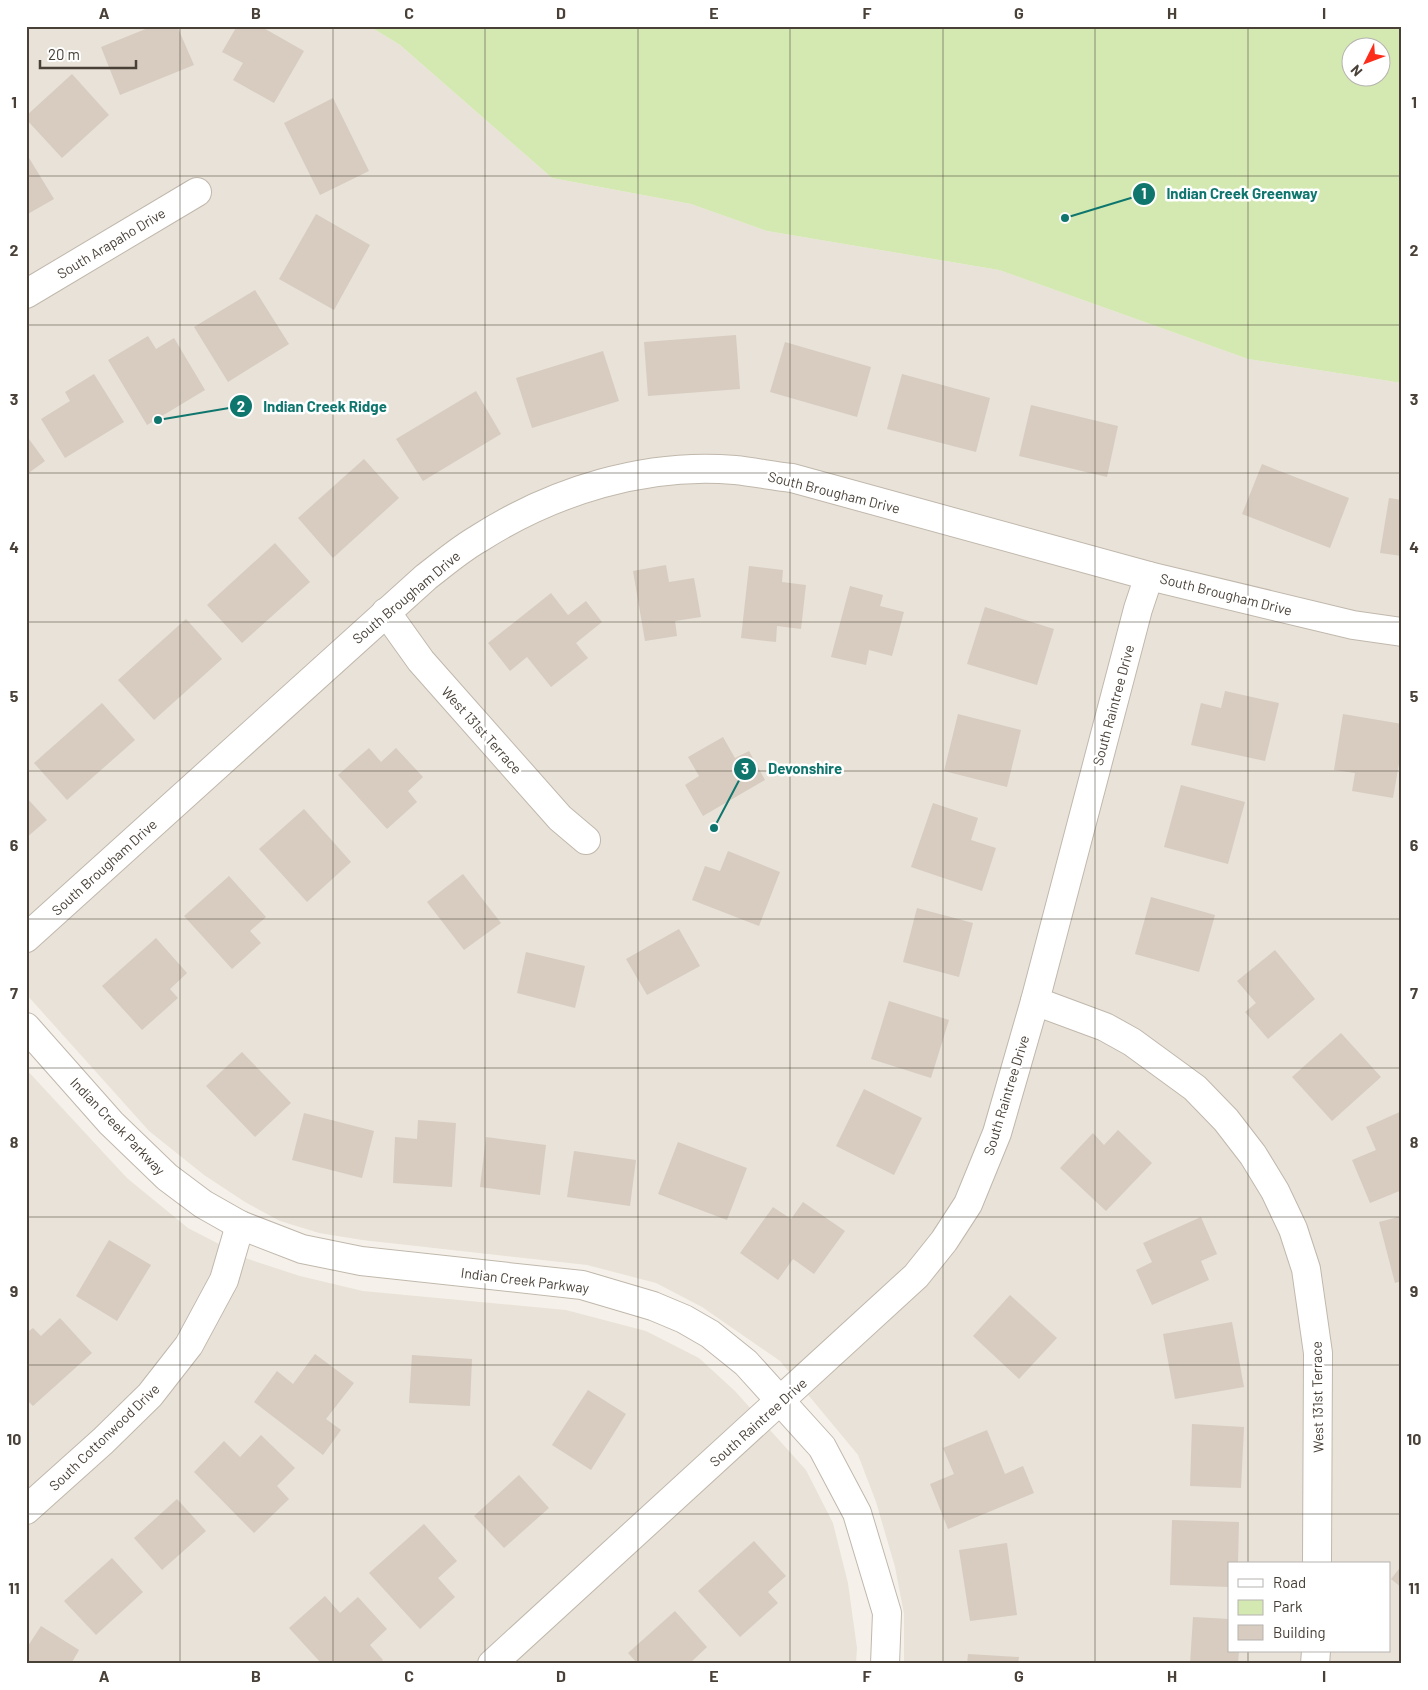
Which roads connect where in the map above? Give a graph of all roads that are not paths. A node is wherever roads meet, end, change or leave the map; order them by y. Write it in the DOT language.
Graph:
graph roads {
  1 [pos="197,192"];
  2 [pos="26,294"];
  3 [pos="1149,576"];
  4 [pos="386,612"];
  5 [pos="1402,632"];
  6 [pos="586,840"];
  7 [pos="26,938"];
  8 [pos="1035,1001"];
  9 [pos="26,1027"];
  10 [pos="240,1225"];
  11 [pos="782,1401"];
  12 [pos="26,1510"];
  13 [pos="1317,1562"];
  14 [pos="492,1664"];
  15 [pos="885,1664"];
  1 -- 2 [label="street, South Arapaho Drive"];
  3 -- 4 [label="street, South Brougham Drive"];
  3 -- 5 [label="street, South Brougham Drive"];
  3 -- 8 [label="street, South Raintree Drive"];
  4 -- 6 [label="street, West 131st Terrace"];
  4 -- 7 [label="street, South Brougham Drive"];
  8 -- 11 [label="street, South Raintree Drive"];
  8 -- 13 [label="street, West 131st Terrace"];
  9 -- 10 [label="street, Indian Creek Parkway"];
  10 -- 11 [label="street, Indian Creek Parkway"];
  10 -- 12 [label="street, South Cottonwood Drive"];
  11 -- 14 [label="street, South Raintree Drive"];
  11 -- 15 [label="street, Indian Creek Parkway"];
}
